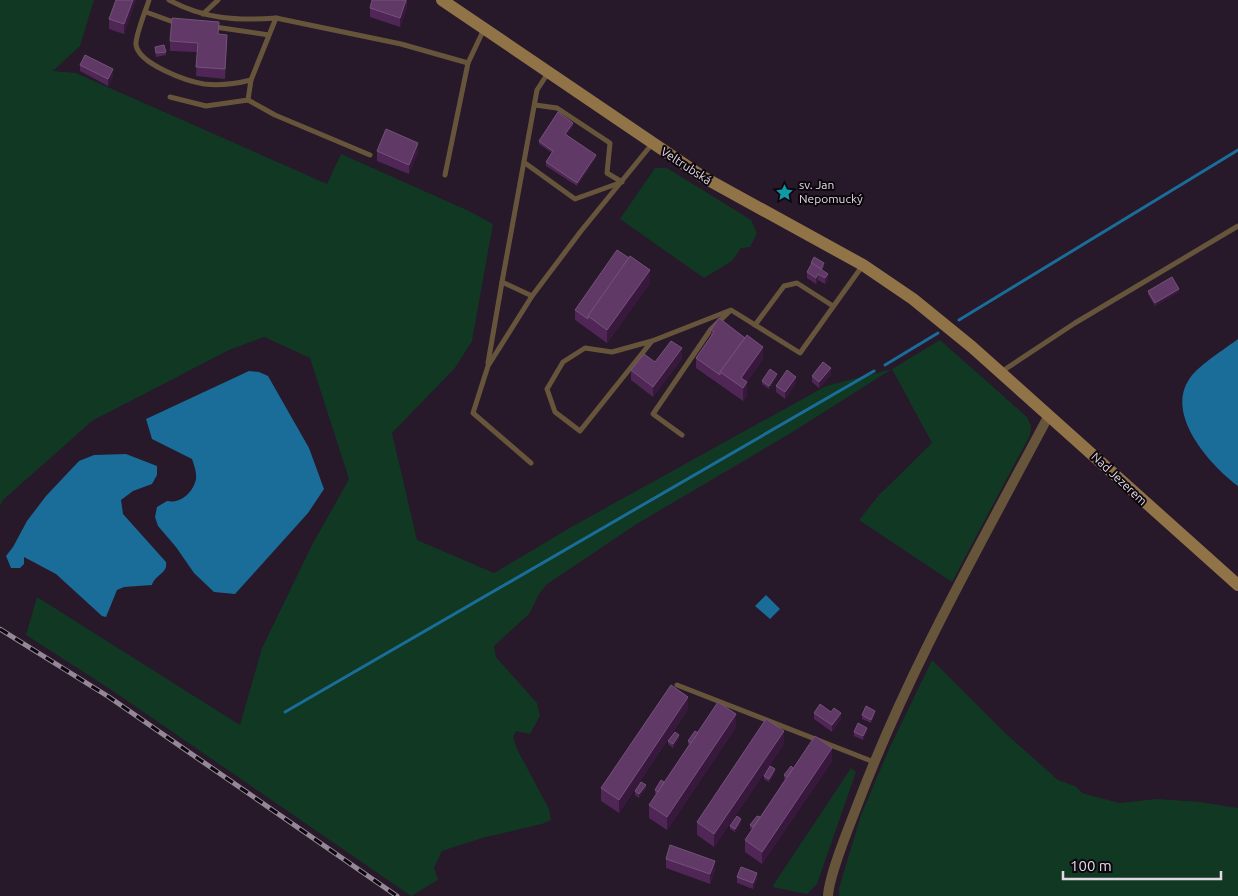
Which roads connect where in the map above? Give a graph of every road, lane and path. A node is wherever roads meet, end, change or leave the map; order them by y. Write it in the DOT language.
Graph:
graph roads {
  1 [pos="150,0"];
  2 [pos="169,0"];
  3 [pos="218,0"];
  4 [pos="447,2"];
  5 [pos="146,12"];
  6 [pos="203,14"];
  7 [pos="276,18"];
  8 [pos="180,24"];
  9 [pos="207,26"];
  10 [pos="484,29"];
  11 [pos="269,35"];
  12 [pos="468,63"];
  13 [pos="548,73"];
  14 [pos="250,80"];
  15 [pos="170,97"];
  16 [pos="248,100"];
  17 [pos="534,106"];
  18 [pos="652,144"];
  19 [pos="370,155"];
  20 [pos="525,163"];
  21 [pos="445,175"];
  22 [pos="622,182"];
  23 [pos="1238,226"];
  24 [pos="863,265"];
  25 [pos="502,282"];
  26 [pos="532,296"];
  27 [pos="833,306"];
  28 [pos="731,310"];
  29 [pos="755,325"];
  30 [pos="652,341"];
  31 [pos="488,366"];
  32 [pos="1001,373"];
  33 [pos="1049,415"];
  34 [pos="682,435"];
  35 [pos="531,463"];
  36 [pos="1238,585"];
  37 [pos="677,685"];
  38 [pos="874,762"];
  39 [pos="828,896"];
  1 -- 5 [label="lane"];
  2 -- 6 [label="lane"];
  3 -- 6 [label="lane"];
  4 -- 10 [label="street, Veltrubská"];
  5 -- 8 [label="lane"];
  5 -- 14 [label="lane"];
  6 -- 7 [label="lane"];
  7 -- 11 [label="lane"];
  7 -- 12 [label="lane"];
  9 -- 11 [label="lane"];
  10 -- 12 [label="lane"];
  10 -- 13 [label="street, Veltrubská"];
  11 -- 14 [label="lane"];
  12 -- 21 [label="lane"];
  13 -- 17 [label="lane"];
  13 -- 18 [label="street, Veltrubská"];
  14 -- 16 [label="lane"];
  15 -- 16 [label="lane"];
  16 -- 19 [label="lane"];
  17 -- 20 [label="lane"];
  17 -- 22 [label="lane"];
  18 -- 22 [label="lane"];
  18 -- 24 [label="street, Veltrubská"];
  20 -- 22 [label="lane"];
  20 -- 25 [label="lane"];
  22 -- 26 [label="lane"];
  23 -- 32 [label="lane"];
  24 -- 27 [label="lane"];
  24 -- 32 [label="street, Veltrubská"];
  25 -- 26 [label="lane"];
  25 -- 31 [label="lane"];
  26 -- 31 [label="lane"];
  27 -- 29 [label="lane"];
  27 -- 29 [label="lane"];
  28 -- 29 [label="lane"];
  28 -- 30 [label="lane"];
  28 -- 34 [label="lane"];
  30 -- 30 [label="lane"];
  31 -- 35 [label="lane"];
  32 -- 33 [label="street, Nad Jezerem"];
  33 -- 36 [label="street, Nad Jezerem"];
  33 -- 38 [label="street"];
  37 -- 38 [label="lane"];
  38 -- 39 [label="street"];
}
